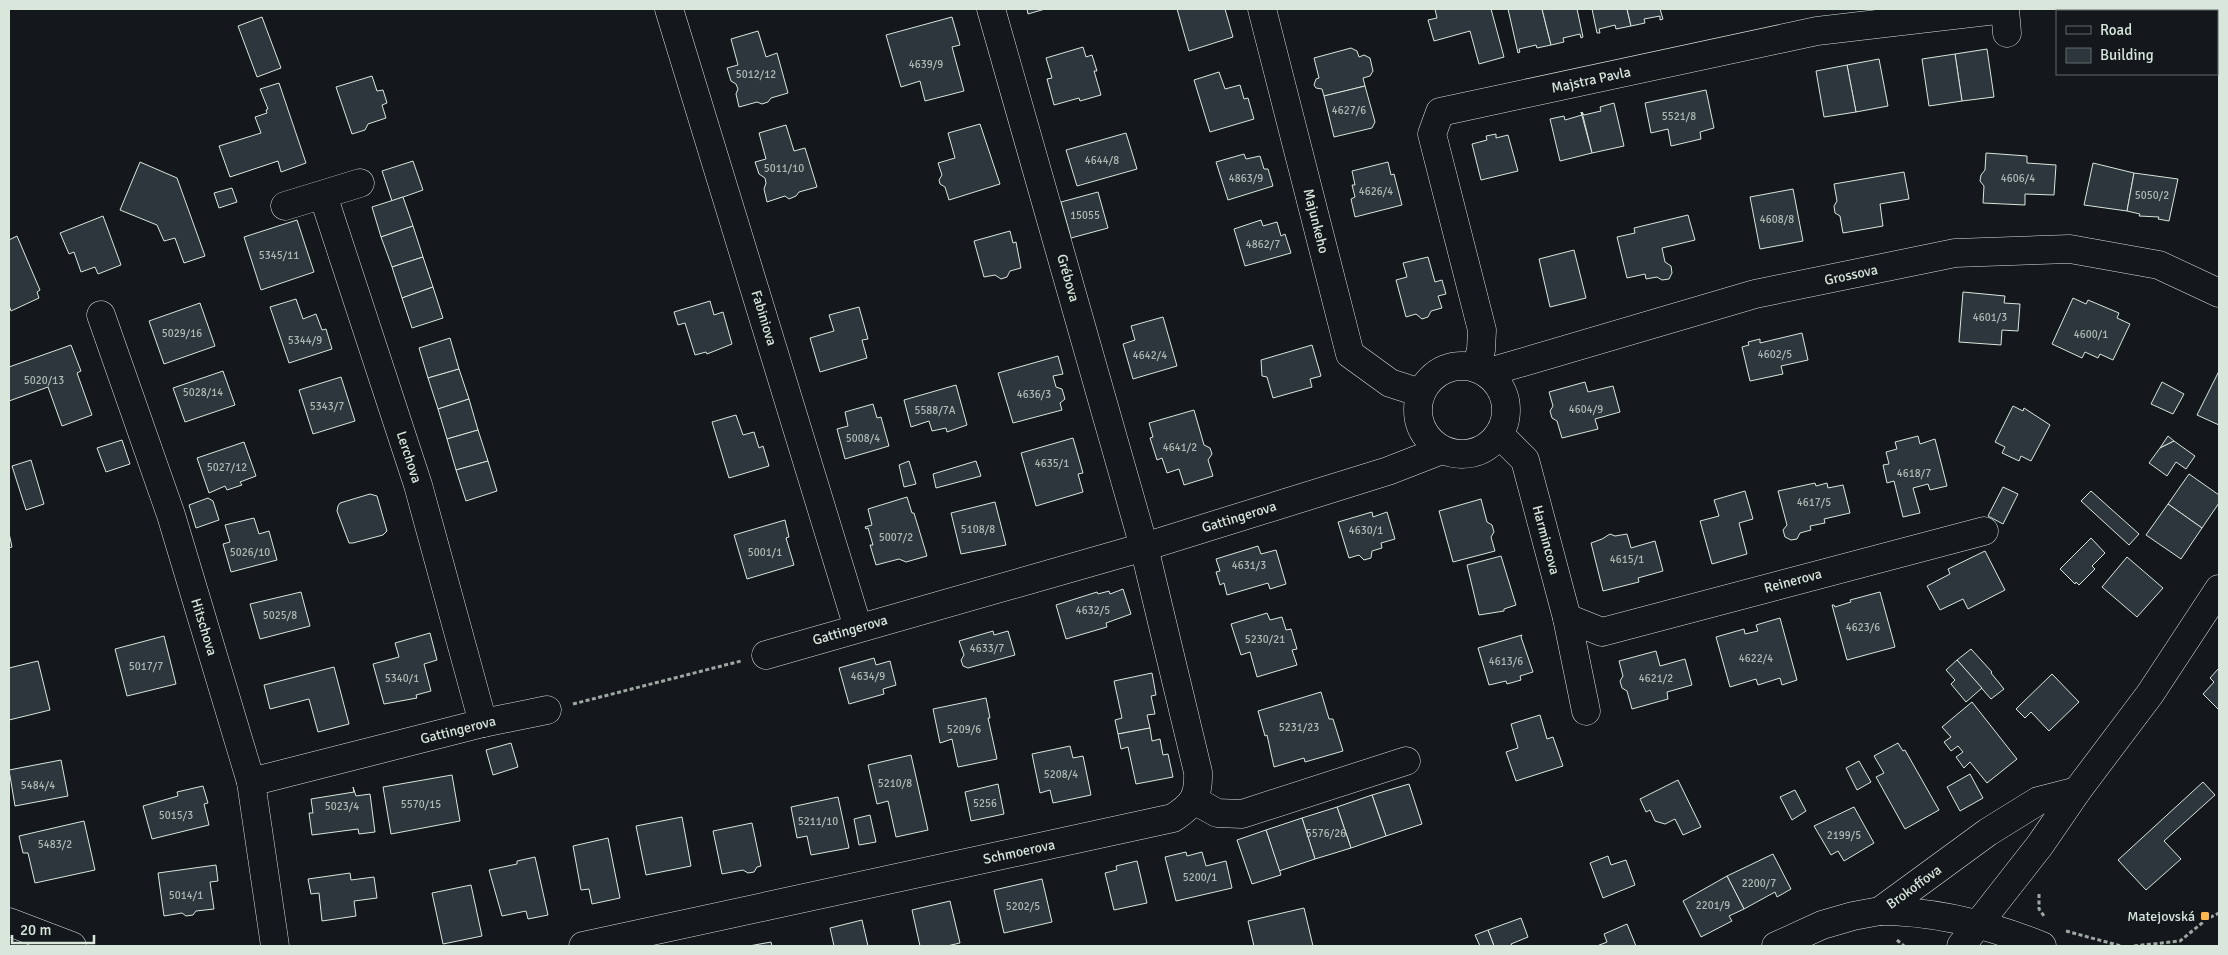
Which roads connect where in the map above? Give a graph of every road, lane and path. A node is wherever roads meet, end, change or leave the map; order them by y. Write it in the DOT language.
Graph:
graph roads {
  1 [pos="670,9"];
  2 [pos="991,9"];
  3 [pos="1262,9"];
  4 [pos="2006,21"];
  5 [pos="360,183"];
  6 [pos="323,194"];
  7 [pos="285,206"];
  8 [pos="2219,293"];
  9 [pos="100,315"];
  10 [pos="1481,371"];
  11 [pos="1421,393"];
  12 [pos="1499,434"];
  13 [pos="1442,450"];
  14 [pos="1984,531"];
  15 [pos="1144,547"];
  16 [pos="2219,589"];
  17 [pos="1567,618"];
  18 [pos="858,628"];
  19 [pos="766,655"];
  20 [pos="547,710"];
  21 [pos="1586,711"];
  22 [pos="483,723"];
  23 [pos="1406,761"];
  24 [pos="251,782"];
  25 [pos="2077,792"];
  26 [pos="1194,800"];
  27 [pos="2039,892"];
  28 [pos="1880,911"];
  29 [pos="2219,913"];
  30 [pos="9,922"];
  31 [pos="1980,924"];
  32 [pos="2051,933"];
  33 [pos="72,946"];
  34 [pos="275,946"];
  35 [pos="583,946"];
  36 [pos="1776,946"];
  37 [pos="1961,946"];
  38 [pos="2121,946"];
  39 [pos="2134,946"];
  1 -- 18 [label="street, Fabiniova"];
  2 -- 15 [label="street, Grébova"];
  3 -- 11 [label="street, Majunkeho"];
  4 -- 10 [label="street, Majstra Pavla"];
  5 -- 6 [label="street"];
  6 -- 7 [label="street"];
  6 -- 22 [label="street, Lerchova"];
  8 -- 10 [label="street, Grossova"];
  9 -- 24 [label="street, Hitschova"];
  10 -- 11 [label="street"];
  10 -- 12 [label="street"];
  11 -- 13 [label="street"];
  12 -- 13 [label="street"];
  12 -- 17 [label="street, Harmincova"];
  13 -- 15 [label="street, Gattingerova"];
  14 -- 17 [label="street, Reinerova"];
  15 -- 18 [label="street, Gattingerova"];
  15 -- 26 [label="street"];
  16 -- 25 [label="street"];
  17 -- 21 [label="street, Harmincova"];
  18 -- 19 [label="street, Gattingerova"];
  19 -- 20 [label="path"];
  20 -- 22 [label="street, Gattingerova"];
  22 -- 24 [label="street, Gattingerova"];
  23 -- 26 [label="street"];
  24 -- 34 [label="street, Hitschova"];
  25 -- 28 [label="street, Brokoffova"];
  25 -- 31 [label="street"];
  26 -- 35 [label="street, Schmoerova"];
  27 -- 32 [label="path"];
  28 -- 31 [label="street"];
  28 -- 36 [label="street, Brokoffova"];
  29 -- 39 [label="path"];
  30 -- 33 [label="street"];
  31 -- 32 [label="street"];
  31 -- 37 [label="street"];
  32 -- 38 [label="path"];
}
